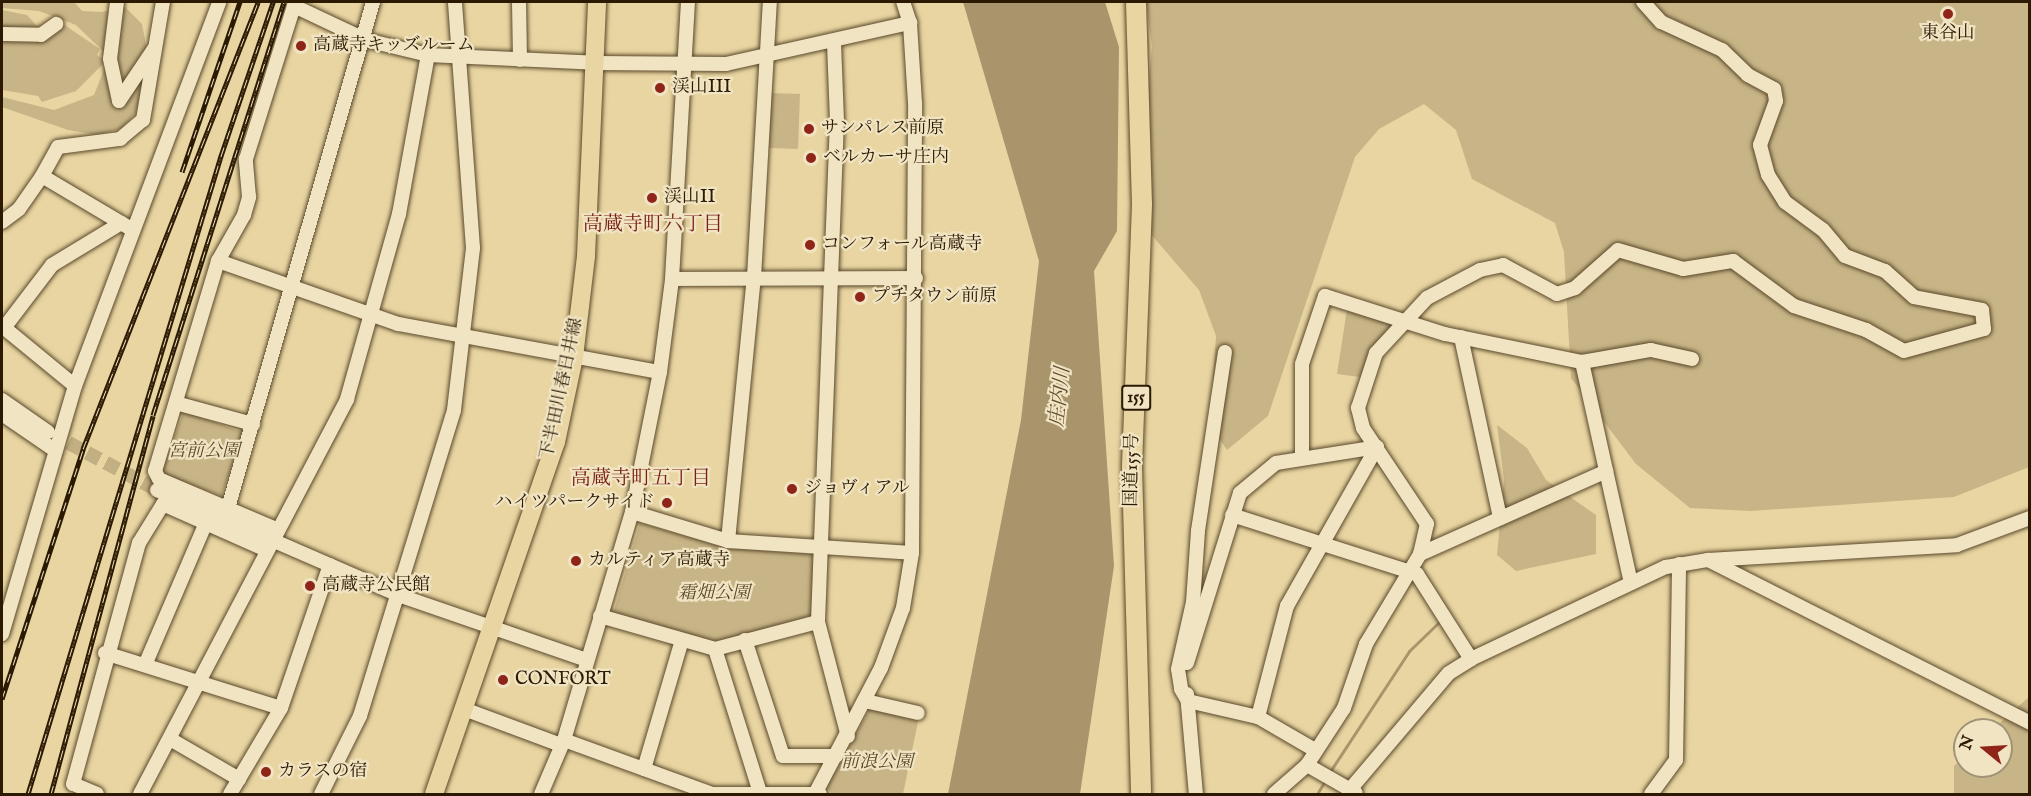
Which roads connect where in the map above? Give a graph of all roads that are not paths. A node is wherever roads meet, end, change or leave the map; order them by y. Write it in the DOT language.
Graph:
graph roads {
  1 [pos="117,2"];
  2 [pos="163,2"];
  3 [pos="219,2"];
  4 [pos="373,2"];
  5 [pos="454,2"];
  6 [pos="519,2"];
  7 [pos="597,2"];
  8 [pos="688,2"];
  9 [pos="770,2"];
  10 [pos="903,2"];
  11 [pos="1136,2"];
  12 [pos="1643,2"];
  13 [pos="302,5"];
  14 [pos="910,23"];
  15 [pos="56,24"];
  16 [pos="2,34"];
  17 [pos="366,40"];
  18 [pos="834,43"];
  19 [pos="159,47"];
  20 [pos="428,55"];
  21 [pos="460,58"];
  22 [pos="767,58"];
  23 [pos="520,60"];
  24 [pos="595,63"];
  25 [pos="684,66"];
  26 [pos="42,176"];
  27 [pos="2,222"];
  28 [pos="127,227"];
  29 [pos="218,261"];
  30 [pos="754,278"];
  31 [pos="916,278"];
  32 [pos="672,279"];
  33 [pos="831,279"];
  34 [pos="293,287"];
  35 [pos="370,316"];
  36 [pos="1404,322"];
  37 [pos="2,327"];
  38 [pos="1461,337"];
  39 [pos="465,338"];
  40 [pos="1225,352"];
  41 [pos="574,357"];
  42 [pos="1692,359"];
  43 [pos="1582,362"];
  44 [pos="660,372"];
  45 [pos="75,386"];
  46 [pos="2,400"];
  47 [pos="176,403"];
  48 [pos="2,414"];
  49 [pos="252,424"];
  50 [pos="48,432"];
  51 [pos="1377,447"];
  52 [pos="56,451"];
  53 [pos="1302,456"];
  54 [pos="1605,471"];
  55 [pos="157,490"];
  56 [pos="228,508"];
  57 [pos="632,512"];
  58 [pos="1232,515"];
  59 [pos="1500,518"];
  60 [pos="2030,518"];
  61 [pos="206,523"];
  62 [pos="270,540"];
  63 [pos="728,541"];
  64 [pos="1321,545"];
  65 [pos="821,548"];
  66 [pos="912,553"];
  67 [pos="1419,554"];
  68 [pos="1708,560"];
  69 [pos="1679,564"];
  70 [pos="330,565"];
  71 [pos="1412,571"];
  72 [pos="1631,583"];
  73 [pos="398,595"];
  74 [pos="600,616"];
  75 [pos="818,622"];
  76 [pos="493,626"];
  77 [pos="2,633"];
  78 [pos="682,640"];
  79 [pos="745,640"];
  80 [pos="715,649"];
  81 [pos="105,653"];
  82 [pos="1471,659"];
  83 [pos="587,660"];
  84 [pos="145,665"];
  85 [pos="199,683"];
  86 [pos="865,701"];
  87 [pos="1188,701"];
  88 [pos="281,708"];
  89 [pos="464,709"];
  90 [pos="918,713"];
  91 [pos="1258,717"];
  92 [pos="2030,723"];
  93 [pos="848,736"];
  94 [pos="170,739"];
  95 [pos="563,743"];
  96 [pos="1315,750"];
  97 [pos="836,756"];
  98 [pos="1312,767"];
  99 [pos="644,769"];
  100 [pos="239,779"];
  101 [pos="676,788"];
  102 [pos="1355,790"];
  103 [pos="760,793"];
  104 [pos="817,794"];
  105 [pos="97,795"];
  106 [pos="140,795"];
  107 [pos="230,795"];
  108 [pos="321,795"];
  109 [pos="434,795"];
  110 [pos="541,795"];
  111 [pos="1141,795"];
  112 [pos="1196,795"];
  113 [pos="1274,795"];
  114 [pos="1651,795"];
  1 -- 19 [label="street"];
  2 -- 19 [label="street"];
  3 -- 28 [label="street"];
  4 -- 17 [label="street"];
  5 -- 21 [label="street"];
  6 -- 23 [label="street"];
  7 -- 24 [label="main road, 下半田川春日井線"];
  8 -- 25 [label="street"];
  9 -- 22 [label="street"];
  10 -- 14 [label="street"];
  11 -- 111 [label="highway, 国道155号 / 155"];
  12 -- 36 [label="street"];
  13 -- 17 [label="street"];
  13 -- 29 [label="street"];
  14 -- 18 [label="street"];
  14 -- 31 [label="street"];
  15 -- 16 [label="street"];
  17 -- 20 [label="street"];
  17 -- 34 [label="street"];
  18 -- 22 [label="street"];
  18 -- 33 [label="street"];
  19 -- 26 [label="street"];
  20 -- 21 [label="street"];
  20 -- 35 [label="street"];
  21 -- 23 [label="street"];
  21 -- 39 [label="street"];
  22 -- 25 [label="street"];
  22 -- 30 [label="street"];
  23 -- 24 [label="street"];
  24 -- 25 [label="street"];
  24 -- 41 [label="main road, 下半田川春日井線"];
  25 -- 32 [label="street"];
  26 -- 27 [label="street"];
  26 -- 28 [label="street"];
  28 -- 37 [label="street"];
  28 -- 45 [label="street"];
  29 -- 34 [label="street"];
  29 -- 47 [label="street"];
  30 -- 32 [label="street"];
  30 -- 33 [label="street"];
  30 -- 63 [label="street"];
  31 -- 33 [label="street"];
  31 -- 66 [label="street"];
  32 -- 44 [label="street"];
  33 -- 65 [label="street"];
  34 -- 35 [label="street"];
  34 -- 49 [label="street"];
  35 -- 39 [label="street"];
  35 -- 62 [label="street"];
  36 -- 38 [label="street"];
  36 -- 51 [label="street"];
  36 -- 53 [label="street"];
  37 -- 45 [label="street"];
  38 -- 43 [label="street"];
  38 -- 59 [label="street"];
  39 -- 41 [label="street"];
  39 -- 73 [label="street"];
  40 -- 87 [label="street"];
  41 -- 44 [label="street"];
  41 -- 76 [label="main road, 下半田川春日井線"];
  42 -- 43 [label="street"];
  43 -- 54 [label="street"];
  44 -- 57 [label="street"];
  45 -- 52 [label="street"];
  46 -- 50 [label="street"];
  47 -- 49 [label="street"];
  47 -- 56 [label="street"];
  48 -- 52 [label="street"];
  49 -- 56 [label="street"];
  51 -- 53 [label="street"];
  51 -- 64 [label="street"];
  51 -- 67 [label="street"];
  52 -- 77 [label="street"];
  53 -- 58 [label="street"];
  54 -- 59 [label="street"];
  54 -- 72 [label="street"];
  55 -- 62 [label="street"];
  56 -- 62 [label="street"];
  57 -- 63 [label="street"];
  57 -- 74 [label="street"];
  58 -- 64 [label="street"];
  58 -- 87 [label="street"];
  59 -- 67 [label="street"];
  60 -- 68 [label="street"];
  61 -- 62 [label="street"];
  61 -- 81 [label="street"];
  61 -- 84 [label="street"];
  62 -- 70 [label="street"];
  62 -- 85 [label="street"];
  63 -- 65 [label="street"];
  64 -- 71 [label="street"];
  64 -- 91 [label="street"];
  65 -- 66 [label="street"];
  65 -- 75 [label="street"];
  66 -- 86 [label="street"];
  67 -- 71 [label="street"];
  68 -- 69 [label="street"];
  68 -- 92 [label="street"];
  69 -- 72 [label="street"];
  69 -- 114 [label="street"];
  70 -- 73 [label="street"];
  70 -- 88 [label="street"];
  71 -- 82 [label="street"];
  71 -- 96 [label="street"];
  72 -- 82 [label="street"];
  73 -- 76 [label="street"];
  73 -- 108 [label="street"];
  74 -- 78 [label="street"];
  74 -- 83 [label="street"];
  75 -- 79 [label="street"];
  75 -- 93 [label="street"];
  76 -- 83 [label="street"];
  76 -- 89 [label="main road, 下半田川春日井線"];
  78 -- 80 [label="street"];
  78 -- 99 [label="street"];
  79 -- 80 [label="street"];
  79 -- 97 [label="street"];
  80 -- 103 [label="street"];
  81 -- 84 [label="street"];
  81 -- 105 [label="street"];
  82 -- 102 [label="street"];
  83 -- 95 [label="street"];
  84 -- 85 [label="street"];
  85 -- 88 [label="street"];
  85 -- 94 [label="street"];
  86 -- 90 [label="street"];
  86 -- 93 [label="street"];
  87 -- 91 [label="street"];
  87 -- 112 [label="street"];
  88 -- 100 [label="street"];
  89 -- 95 [label="street"];
  89 -- 109 [label="main road, 下半田川春日井線"];
  91 -- 96 [label="street"];
  93 -- 97 [label="street"];
  94 -- 100 [label="street"];
  94 -- 106 [label="street"];
  95 -- 99 [label="street"];
  95 -- 110 [label="street"];
  96 -- 98 [label="street"];
  97 -- 104 [label="street"];
  98 -- 102 [label="street"];
  98 -- 113 [label="street"];
  99 -- 101 [label="street"];
  100 -- 107 [label="street"];
  101 -- 103 [label="street"];
  103 -- 104 [label="street"];
}
